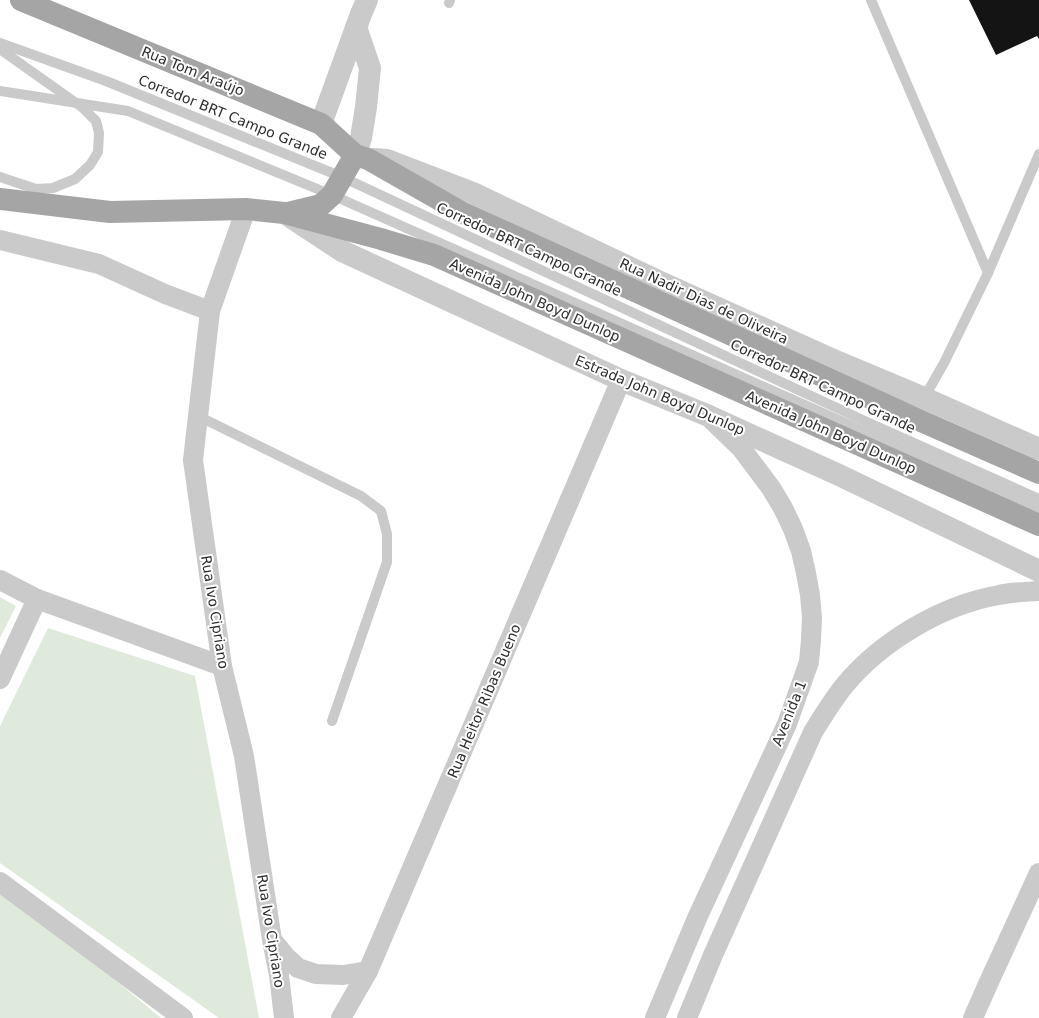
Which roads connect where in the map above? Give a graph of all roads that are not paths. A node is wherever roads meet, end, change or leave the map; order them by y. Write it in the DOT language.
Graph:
graph roads {
  1 [pos="21,0"];
  2 [pos="367,0"];
  3 [pos="871,0"];
  4 [pos="48,5"];
  5 [pos="356,27"];
  6 [pos="0,43"];
  7 [pos="0,49"];
  8 [pos="0,91"];
  9 [pos="75,102"];
  10 [pos="321,124"];
  11 [pos="1039,154"];
  12 [pos="361,157"];
  13 [pos="0,177"];
  14 [pos="342,177"];
  15 [pos="332,195"];
  16 [pos="0,199"];
  17 [pos="246,209"];
  18 [pos="284,213"];
  19 [pos="0,240"];
  20 [pos="988,273"];
  21 [pos="210,311"];
  22 [pos="622,380"];
  23 [pos="924,398"];
  24 [pos="198,416"];
  25 [pos="708,416"];
  26 [pos="1039,449"];
  27 [pos="1039,473"];
  28 [pos="1039,499"];
  29 [pos="1039,509"];
  30 [pos="1039,525"];
  31 [pos="1039,571"];
  32 [pos="0,580"];
  33 [pos="1039,591"];
  34 [pos="38,599"];
  35 [pos="222,666"];
  36 [pos="0,679"];
  37 [pos="332,721"];
  38 [pos="1039,873"];
  39 [pos="0,882"];
  40 [pos="272,940"];
  41 [pos="368,971"];
  42 [pos="183,1018"];
  43 [pos="284,1018"];
  44 [pos="341,1018"];
  45 [pos="655,1018"];
  46 [pos="687,1018"];
  47 [pos="973,1018"];
  1 -- 4 [label="main road, Rua Tom Araújo"];
  2 -- 5 [label="street"];
  3 -- 20 [label="lane"];
  4 -- 10 [label="main road, Rua Tom Araújo"];
  5 -- 10 [label="street"];
  5 -- 12 [label="street"];
  6 -- 14 [label="lane, Corredor BRT Campo Grande"];
  7 -- 9 [label="lane, Corredor BRT Campo Grande"];
  8 -- 9 [label="lane, Corredor BRT Campo Grande"];
  9 -- 13 [label="lane, Corredor BRT Campo Grande"];
  9 -- 15 [label="lane, Corredor BRT Campo Grande"];
  10 -- 12 [label="main road, Rua Tom Araújo"];
  11 -- 20 [label="lane"];
  12 -- 14 [label="main road"];
  12 -- 23 [label="street, Rua Nadir Dias de Oliveira"];
  12 -- 27 [label="main road"];
  14 -- 15 [label="main road"];
  14 -- 28 [label="lane, Corredor BRT Campo Grande"];
  15 -- 18 [label="main road"];
  15 -- 29 [label="lane, Corredor BRT Campo Grande"];
  16 -- 17 [label="main road, Avenida John Boyd Dunlop"];
  17 -- 18 [label="main road, Avenida John Boyd Dunlop"];
  17 -- 21 [label="street, Rua Ivo Cipriano"];
  18 -- 22 [label="street, Estrada John Boyd Dunlop"];
  18 -- 30 [label="main road, Avenida John Boyd Dunlop"];
  19 -- 21 [label="street"];
  20 -- 23 [label="lane"];
  21 -- 24 [label="street, Rua Ivo Cipriano"];
  22 -- 25 [label="street, Estrada John Boyd Dunlop"];
  22 -- 41 [label="street, Rua Heitor Ribas Bueno"];
  23 -- 26 [label="street, Rua Nadir Dias de Oliveira"];
  24 -- 35 [label="street, Rua Ivo Cipriano"];
  24 -- 37 [label="lane"];
  25 -- 31 [label="street, Estrada John Boyd Dunlop"];
  25 -- 45 [label="street, Avenida 1"];
  32 -- 34 [label="street"];
  33 -- 46 [label="street, Avenida 1"];
  34 -- 35 [label="street"];
  34 -- 36 [label="street"];
  35 -- 40 [label="street, Rua Ivo Cipriano"];
  38 -- 47 [label="street"];
  39 -- 42 [label="street"];
  40 -- 41 [label="street"];
  40 -- 43 [label="street, Rua Ivo Cipriano"];
  41 -- 44 [label="street, Rua Heitor Ribas Bueno"];
}
